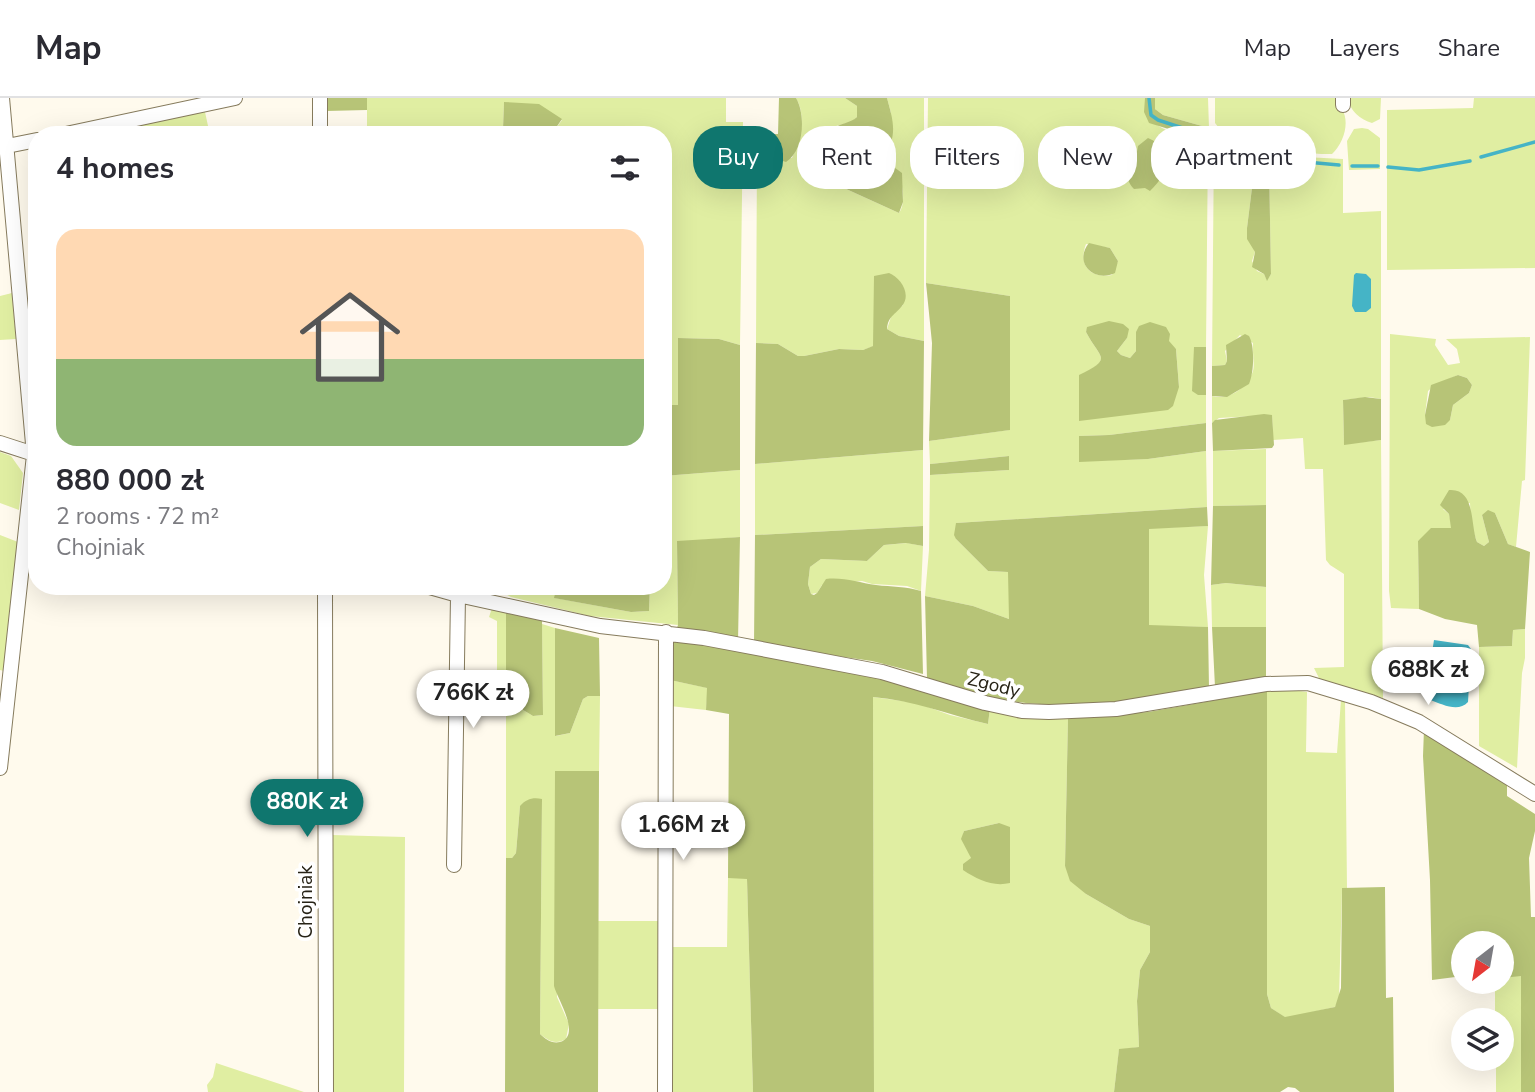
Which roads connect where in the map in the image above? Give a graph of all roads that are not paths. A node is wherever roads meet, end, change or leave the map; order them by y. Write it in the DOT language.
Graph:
graph roads {
  1 [pos="2,98"];
  2 [pos="236,98"];
  3 [pos="320,98"];
  4 [pos="104,126"];
  5 [pos="320,126"];
  6 [pos="28,142"];
  7 [pos="7,146"];
  8 [pos="28,378"];
  9 [pos="0,443"];
  10 [pos="28,453"];
  11 [pos="28,518"];
  12 [pos="325,595"];
  13 [pos="458,595"];
  14 [pos="666,632"];
  15 [pos="0,768"];
  16 [pos="1535,794"];
  17 [pos="454,864"];
  18 [pos="326,1092"];
  19 [pos="665,1092"];
  1 -- 7 [label="street"];
  2 -- 4 [label="street"];
  3 -- 5 [label="street"];
  6 -- 7 [label="street"];
  7 -- 8 [label="street"];
  9 -- 10 [label="street"];
  11 -- 15 [label="street"];
  12 -- 18 [label="street, Chojniak"];
  13 -- 14 [label="street, Zgody"];
  13 -- 17 [label="street"];
  14 -- 16 [label="street, Zgody"];
  14 -- 19 [label="street"];
}
